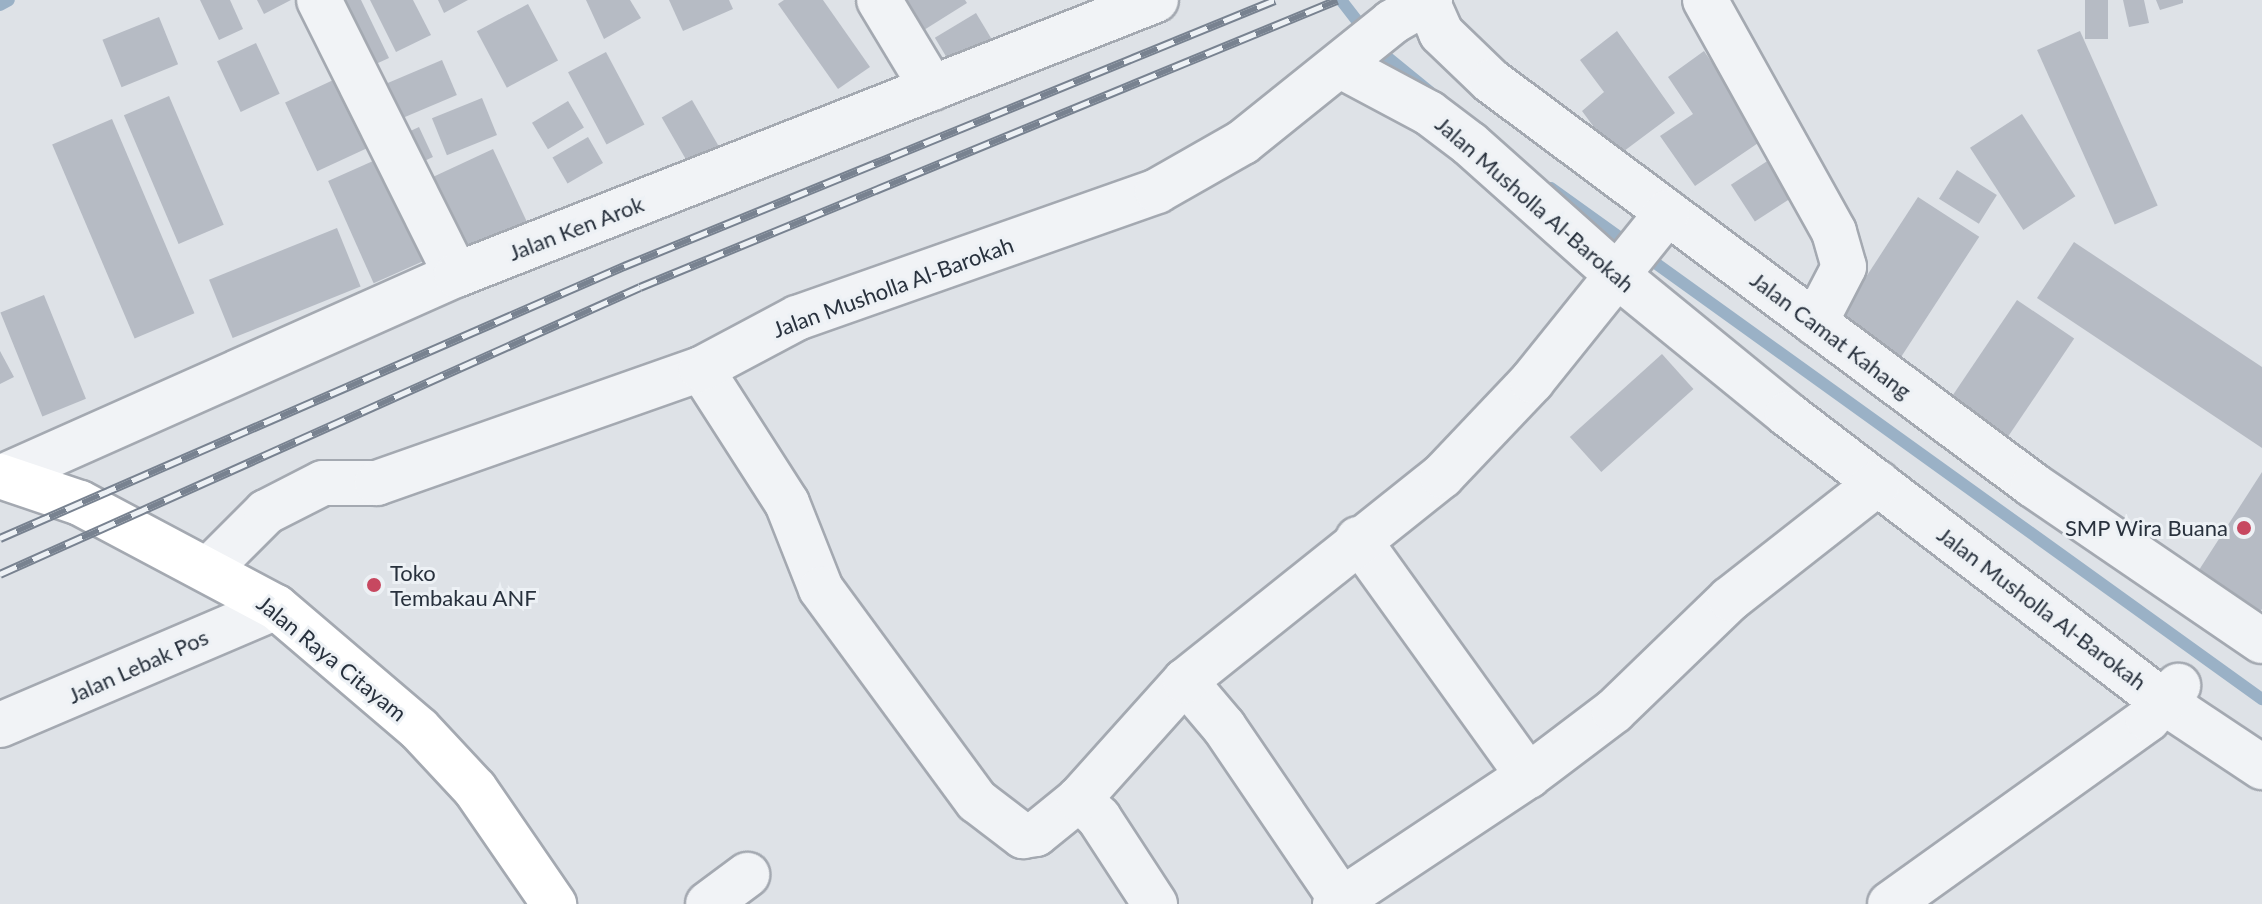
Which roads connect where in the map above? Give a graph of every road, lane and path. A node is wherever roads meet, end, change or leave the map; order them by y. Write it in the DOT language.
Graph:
graph roads {
  1 [pos="319,0"];
  2 [pos="879,0"];
  3 [pos="1156,0"];
  4 [pos="1705,0"];
  5 [pos="1429,1"];
  6 [pos="1357,52"];
  7 [pos="932,88"];
  8 [pos="1666,216"];
  9 [pos="1623,268"];
  10 [pos="456,275"];
  11 [pos="1815,323"];
  12 [pos="701,369"];
  13 [pos="2,476"];
  14 [pos="1878,483"];
  15 [pos="1358,539"];
  16 [pos="209,569"];
  17 [pos="276,607"];
  18 [pos="2262,641"];
  19 [pos="1185,681"];
  20 [pos="2171,694"];
  21 [pos="0,725"];
  22 [pos="2262,767"];
  23 [pos="1528,776"];
  24 [pos="1079,799"];
  25 [pos="747,875"];
  26 [pos="1338,901"];
  27 [pos="554,904"];
  28 [pos="708,904"];
  29 [pos="1155,904"];
  30 [pos="1890,904"];
  1 -- 10 [label="street"];
  2 -- 7 [label="street"];
  3 -- 7 [label="street, Jalan Ken Arok"];
  4 -- 11 [label="street"];
  5 -- 6 [label="street"];
  5 -- 8 [label="street, Jalan Camat Kahang"];
  6 -- 9 [label="street, Jalan Musholla Al-Barokah"];
  6 -- 12 [label="street, Jalan Musholla Al-Barokah"];
  7 -- 10 [label="street, Jalan Ken Arok"];
  8 -- 9 [label="street"];
  8 -- 11 [label="street, Jalan Camat Kahang"];
  9 -- 14 [label="street, Jalan Musholla Al-Barokah"];
  9 -- 15 [label="street"];
  10 -- 13 [label="street, Jalan Ken Arok"];
  11 -- 18 [label="street, Jalan Camat Kahang"];
  12 -- 16 [label="street, Jalan Musholla Al-Barokah"];
  12 -- 24 [label="street"];
  13 -- 16 [label="main road, Jalan Raya Citayam"];
  14 -- 20 [label="street, Jalan Musholla Al-Barokah"];
  14 -- 23 [label="street"];
  15 -- 19 [label="street"];
  15 -- 23 [label="street"];
  16 -- 17 [label="main road, Jalan Raya Citayam"];
  17 -- 21 [label="street, Jalan Lebak Pos"];
  17 -- 27 [label="main road, Jalan Raya Citayam"];
  19 -- 24 [label="street"];
  19 -- 26 [label="street"];
  20 -- 22 [label="street, Jalan Musholla Al-Barokah"];
  20 -- 30 [label="street"];
  23 -- 26 [label="street"];
  24 -- 29 [label="street"];
  25 -- 28 [label="street"];
}
